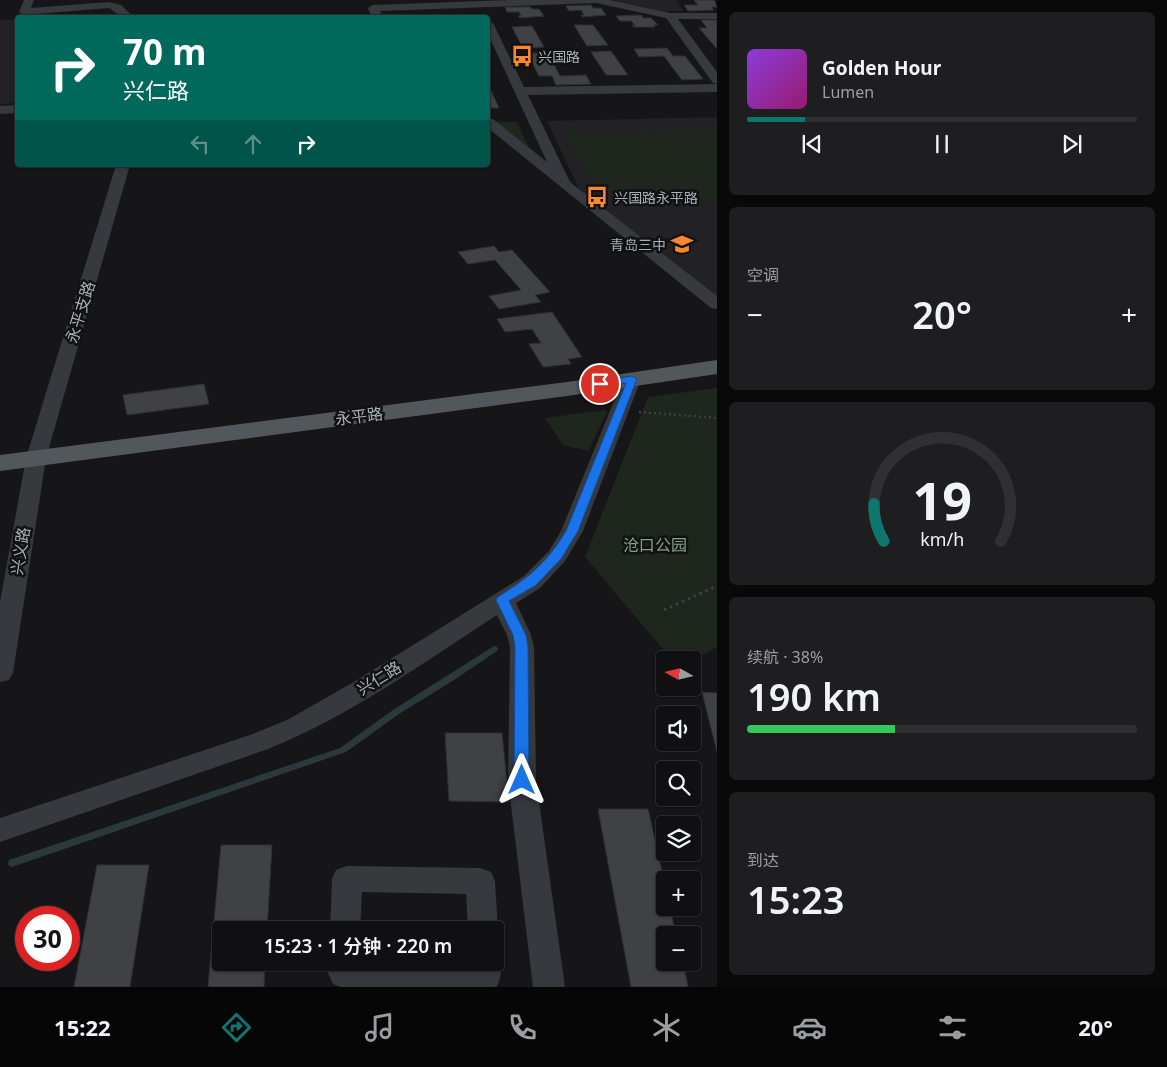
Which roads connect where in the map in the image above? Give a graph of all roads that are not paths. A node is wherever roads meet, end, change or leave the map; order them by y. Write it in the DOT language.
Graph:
graph roads {
  1 [pos="30,0"];
  2 [pos="596,0"];
  3 [pos="477,2"];
  4 [pos="24,12"];
  5 [pos="126,15"];
  6 [pos="376,15"];
  7 [pos="484,15"];
  8 [pos="670,16"];
  9 [pos="717,16"];
  10 [pos="492,42"];
  11 [pos="717,80"];
  12 [pos="717,88"];
  13 [pos="521,91"];
  14 [pos="15,109"];
  15 [pos="0,110"];
  16 [pos="490,124"];
  17 [pos="122,167"];
  18 [pos="564,184"];
  19 [pos="717,304"];
  20 [pos="717,367"];
  21 [pos="632,379"];
  22 [pos="36,458"];
  23 [pos="0,463"];
  24 [pos="502,600"];
  25 [pos="0,672"];
  26 [pos="0,830"];
  27 [pos="345,921"];
  28 [pos="482,921"];
  29 [pos="344,971"];
  30 [pos="486,971"];
  31 [pos="414,981"];
  32 [pos="549,987"];
  1 -- 4 [label="street"];
  2 -- 3 [label="street"];
  2 -- 8 [label="street"];
  3 -- 6 [label="street"];
  3 -- 7 [label="street"];
  4 -- 5 [label="street"];
  8 -- 9 [label="street"];
  8 -- 11 [label="street"];
  10 -- 13 [label="street"];
  12 -- 13 [label="street"];
  13 -- 18 [label="street"];
  14 -- 15 [label="street"];
  16 -- 18 [label="street"];
  17 -- 22 [label="street, 永平支路"];
  18 -- 19 [label="street"];
  20 -- 21 [label="main road, 永平路"];
  21 -- 22 [label="main road, 永平路"];
  21 -- 24 [label="street, 兴仁路"];
  22 -- 23 [label="main road, 永平路"];
  22 -- 25 [label="street, 兴义路"];
  24 -- 26 [label="street, 兴仁路"];
  24 -- 32 [label="street"];
  27 -- 28 [label="street"];
  29 -- 31 [label="street"];
  30 -- 31 [label="street"];
}
